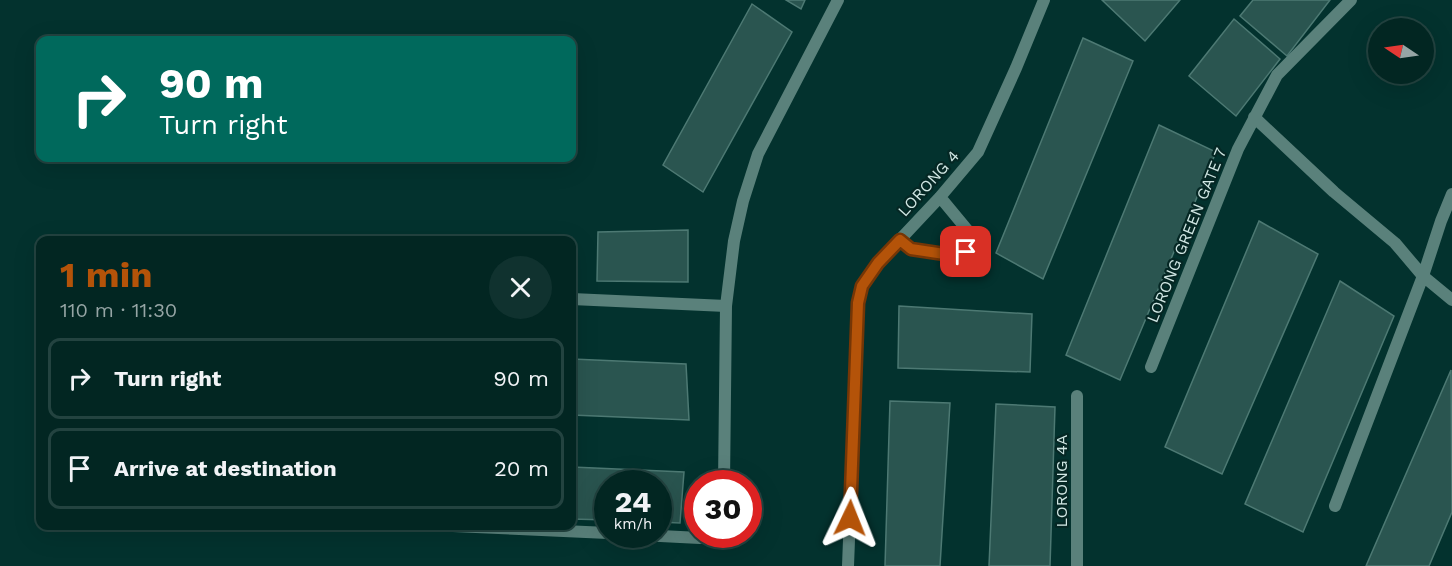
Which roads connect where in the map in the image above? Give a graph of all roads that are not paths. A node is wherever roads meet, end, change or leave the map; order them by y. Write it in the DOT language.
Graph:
graph roads {
  1 [pos="838,0"];
  2 [pos="1044,0"];
  3 [pos="1351,0"];
  4 [pos="1254,117"];
  5 [pos="1452,194"];
  6 [pos="940,197"];
  7 [pos="900,240"];
  8 [pos="1423,276"];
  9 [pos="576,299"];
  10 [pos="1452,300"];
  11 [pos="726,306"];
  12 [pos="1151,367"];
  13 [pos="1077,396"];
  14 [pos="723,470"];
  15 [pos="1335,506"];
  16 [pos="541,530"];
  17 [pos="594,532"];
  18 [pos="848,566"];
  19 [pos="1077,566"];
  1 -- 11 [label="street"];
  2 -- 6 [label="street, LORONG 4"];
  3 -- 4 [label="street, LORONG GREEN GATE 7"];
  4 -- 8 [label="street"];
  4 -- 12 [label="street, LORONG GREEN GATE 7"];
  5 -- 8 [label="street"];
  6 -- 7 [label="street, LORONG 4"];
  6 -- 7 [label="street"];
  7 -- 18 [label="street, LORONG 4"];
  8 -- 10 [label="street"];
  8 -- 15 [label="street"];
  9 -- 11 [label="street"];
  11 -- 14 [label="street"];
  13 -- 19 [label="street, LORONG 4A"];
  16 -- 17 [label="street"];
}
